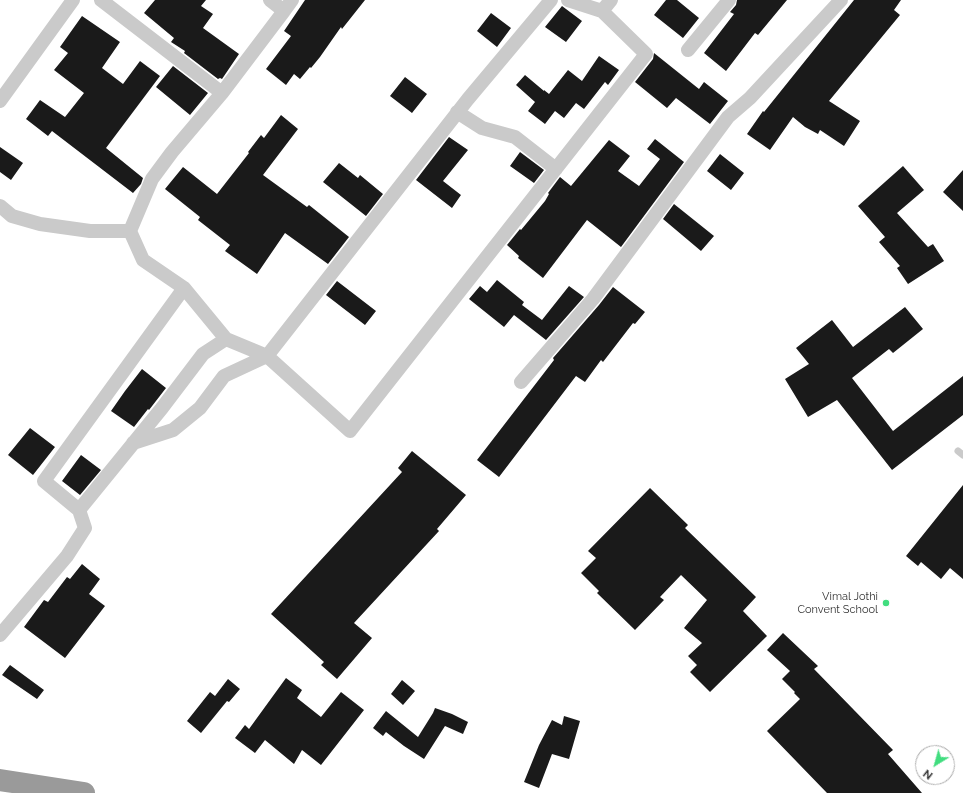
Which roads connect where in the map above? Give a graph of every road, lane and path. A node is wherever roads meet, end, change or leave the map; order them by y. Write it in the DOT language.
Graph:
graph roads {
  1 [pos="73,0"];
  2 [pos="101,0"];
  3 [pos="270,0"];
  4 [pos="292,0"];
  5 [pos="551,0"];
  6 [pos="568,0"];
  7 [pos="610,0"];
  8 [pos="729,0"];
  9 [pos="842,0"];
  10 [pos="284,11"];
  11 [pos="602,11"];
  12 [pos="688,50"];
  13 [pos="222,93"];
  14 [pos="0,100"];
  15 [pos="457,112"];
  16 [pos="556,169"];
  17 [pos="0,206"];
  18 [pos="130,230"];
  19 [pos="184,288"];
  20 [pos="226,339"];
  21 [pos="267,356"];
  22 [pos="521,382"];
  23 [pos="134,442"];
  24 [pos="79,510"];
  25 [pos="0,636"];
  26 [pos="0,780"];
  27 [pos="84,793"];
  1 -- 14 [label="street"];
  2 -- 13 [label="street"];
  3 -- 10 [label="street"];
  4 -- 10 [label="street"];
  5 -- 15 [label="street"];
  6 -- 11 [label="street"];
  7 -- 11 [label="street"];
  8 -- 12 [label="street"];
  9 -- 22 [label="street"];
  10 -- 13 [label="street"];
  11 -- 16 [label="street"];
  13 -- 18 [label="street"];
  15 -- 16 [label="street"];
  15 -- 21 [label="street"];
  16 -- 21 [label="street"];
  17 -- 18 [label="street"];
  18 -- 19 [label="street"];
  19 -- 20 [label="street"];
  19 -- 24 [label="street"];
  20 -- 21 [label="street"];
  20 -- 23 [label="street"];
  21 -- 23 [label="street"];
  23 -- 24 [label="street"];
  24 -- 25 [label="street"];
  26 -- 27 [label="highway"];
}
